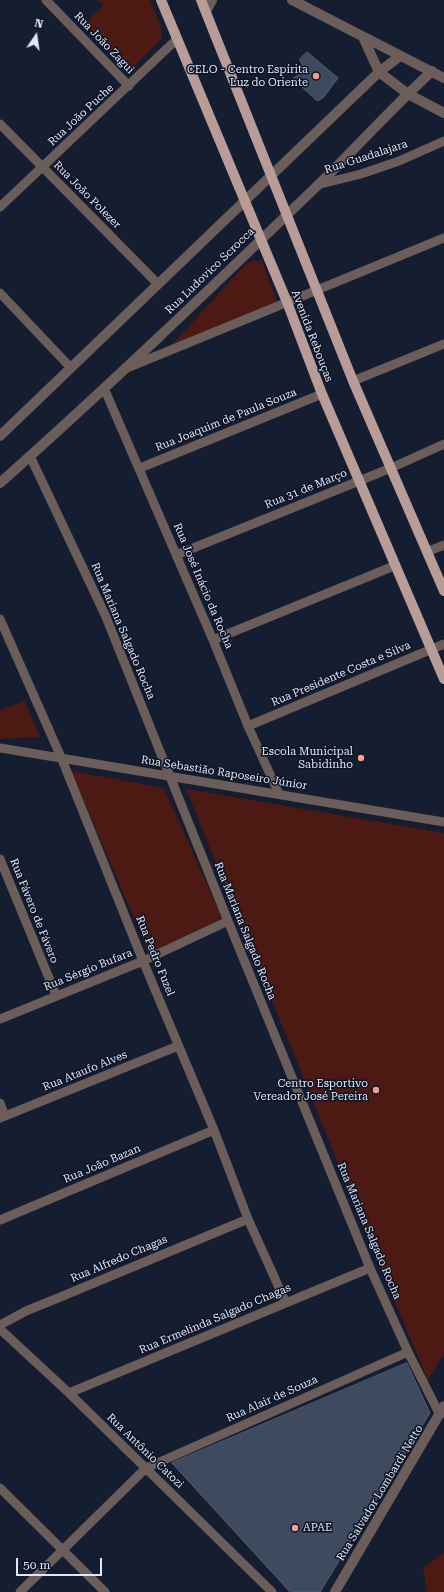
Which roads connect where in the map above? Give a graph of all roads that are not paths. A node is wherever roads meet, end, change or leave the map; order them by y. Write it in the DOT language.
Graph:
graph roads {
  1 [pos="46,0"];
  2 [pos="161,0"];
  3 [pos="201,0"];
  4 [pos="212,0"];
  5 [pos="292,0"];
  6 [pos="206,11"];
  7 [pos="363,37"];
  8 [pos="177,39"];
  9 [pos="400,56"];
  10 [pos="432,71"];
  11 [pos="379,72"];
  12 [pos="444,78"];
  13 [pos="129,86"];
  14 [pos="408,94"];
  15 [pos="444,113"];
  16 [pos="0,124"];
  17 [pos="444,141"];
  18 [pos="43,167"];
  19 [pos="271,175"];
  20 [pos="317,186"];
  21 [pos="244,200"];
  22 [pos="0,207"];
  23 [pos="287,214"];
  24 [pos="444,238"];
  25 [pos="260,240"];
  26 [pos="158,284"];
  27 [pos="317,290"];
  28 [pos="0,293"];
  29 [pos="287,302"];
  30 [pos="444,344"];
  31 [pos="71,368"];
  32 [pos="125,369"];
  33 [pos="353,381"];
  34 [pos="104,388"];
  35 [pos="322,394"];
  36 [pos="0,436"];
  37 [pos="444,444"];
  38 [pos="30,456"];
  39 [pos="140,468"];
  40 [pos="391,468"];
  41 [pos="358,481"];
  42 [pos="0,483"];
  43 [pos="444,545"];
  44 [pos="427,552"];
  45 [pos="176,555"];
  46 [pos="394,566"];
  47 [pos="444,591"];
  48 [pos="0,619"];
  49 [pos="213,640"];
  50 [pos="444,644"];
  51 [pos="431,649"];
  52 [pos="444,679"];
  53 [pos="248,726"];
  54 [pos="0,748"];
  55 [pos="61,757"];
  56 [pos="169,777"];
  57 [pos="279,794"];
  58 [pos="444,822"];
  59 [pos="0,859"];
  60 [pos="228,921"];
  61 [pos="143,961"];
  62 [pos="56,995"];
  63 [pos="0,1019"];
  64 [pos="178,1046"];
  65 [pos="0,1103"];
  66 [pos="3,1117"];
  67 [pos="214,1130"];
  68 [pos="248,1219"];
  69 [pos="0,1220"];
  70 [pos="370,1268"];
  71 [pos="286,1303"];
  72 [pos="0,1325"];
  73 [pos="0,1329"];
  74 [pos="408,1352"];
  75 [pos="69,1393"];
  76 [pos="442,1411"];
  77 [pos="146,1468"];
  78 [pos="0,1488"];
  79 [pos="62,1550"];
  80 [pos="20,1592"];
  81 [pos="105,1592"];
  82 [pos="272,1592"];
  83 [pos="335,1592"];
  1 -- 13 [label="street, Rua João Zagui"];
  2 -- 8 [label="main road, Avenida Rebouças"];
  3 -- 6 [label="main road, Avenida Rebouças"];
  4 -- 6 [label="street"];
  5 -- 7 [label="street"];
  6 -- 19 [label="main road, Avenida Rebouças"];
  7 -- 9 [label="street"];
  7 -- 11 [label="street"];
  8 -- 13 [label="street, Rua João Puche"];
  8 -- 21 [label="main road, Avenida Rebouças"];
  9 -- 10 [label="street"];
  9 -- 11 [label="street"];
  10 -- 12 [label="street"];
  10 -- 14 [label="street, Rua Ludovico Scrocca"];
  11 -- 14 [label="street"];
  11 -- 19 [label="street"];
  13 -- 18 [label="street, Rua João Puche"];
  14 -- 15 [label="street"];
  14 -- 20 [label="street, Rua Ludovico Scrocca"];
  16 -- 18 [label="street, Rua João Polezer"];
  17 -- 20 [label="street, Rua Guadalajara"];
  18 -- 22 [label="street, Rua João Puche"];
  18 -- 26 [label="street, Rua João Polezer"];
  19 -- 21 [label="street"];
  19 -- 23 [label="main road, Avenida Rebouças"];
  20 -- 23 [label="street, Rua Ludovico Scrocca"];
  21 -- 25 [label="main road, Avenida Rebouças"];
  21 -- 26 [label="street"];
  23 -- 25 [label="street, Rua Ludovico Scrocca"];
  23 -- 27 [label="main road, Avenida Rebouças"];
  24 -- 27 [label="street"];
  25 -- 29 [label="main road, Avenida Rebouças"];
  25 -- 32 [label="street, Rua Ludovico Scrocca"];
  26 -- 31 [label="street"];
  27 -- 29 [label="street"];
  27 -- 33 [label="main road, Avenida Rebouças"];
  28 -- 31 [label="street"];
  29 -- 32 [label="street"];
  29 -- 35 [label="main road, Avenida Rebouças"];
  30 -- 33 [label="street"];
  31 -- 36 [label="street"];
  32 -- 34 [label="street, Rua Ludovico Scrocca"];
  33 -- 40 [label="main road, Avenida Rebouças"];
  34 -- 38 [label="street, Rua Ludovico Scrocca"];
  34 -- 39 [label="street, Rua José Inácio da Rocha"];
  35 -- 39 [label="street, Rua Joaquim de Paula Souza"];
  35 -- 41 [label="main road, Avenida Rebouças"];
  37 -- 40 [label="street, Rua 31 de Março"];
  38 -- 42 [label="street, Rua Ludovico Scrocca"];
  38 -- 56 [label="street, Rua Mariana Salgado Rocha"];
  39 -- 45 [label="street, Rua José Inácio da Rocha"];
  40 -- 41 [label="street, Rua 31 de Março"];
  40 -- 44 [label="main road, Avenida Rebouças"];
  41 -- 45 [label="street, Rua 31 de Março"];
  41 -- 46 [label="main road, Avenida Rebouças"];
  43 -- 44 [label="street"];
  44 -- 47 [label="main road, Avenida Rebouças"];
  45 -- 49 [label="street, Rua José Inácio da Rocha"];
  46 -- 49 [label="street"];
  46 -- 51 [label="main road, Avenida Rebouças"];
  48 -- 55 [label="street, Rua Pedro Fuzel"];
  49 -- 53 [label="street, Rua José Inácio da Rocha"];
  50 -- 51 [label="street, Rua Presidente Costa e Silva"];
  51 -- 52 [label="main road, Avenida Rebouças"];
  51 -- 53 [label="street, Rua Presidente Costa e Silva"];
  53 -- 57 [label="street, Rua José Inácio da Rocha"];
  54 -- 55 [label="street, Rua Sebastião Raposeiro Júnior"];
  55 -- 56 [label="street, Rua Sebastião Raposeiro Júnior"];
  55 -- 61 [label="street, Rua Pedro Fuzel"];
  56 -- 57 [label="street, Rua Sebastião Raposeiro Júnior"];
  56 -- 60 [label="street, Rua Mariana Salgado Rocha"];
  57 -- 58 [label="street, Rua Sebastião Raposeiro Júnior"];
  59 -- 62 [label="street, Rua Fávero de Fávero"];
  60 -- 61 [label="street, Rua Sérgio Bufara"];
  60 -- 70 [label="street, Rua Mariana Salgado Rocha"];
  61 -- 62 [label="street, Rua Sérgio Bufara"];
  61 -- 64 [label="street, Rua Pedro Fuzel"];
  62 -- 63 [label="street, Rua Sérgio Bufara"];
  64 -- 66 [label="street, Rua Ataufo Alves"];
  64 -- 67 [label="street, Rua Pedro Fuzel"];
  65 -- 66 [label="street"];
  67 -- 68 [label="street, Rua Pedro Fuzel"];
  67 -- 69 [label="street, Rua João Bazan"];
  68 -- 71 [label="street, Rua Pedro Fuzel"];
  68 -- 72 [label="street, Rua Alfredo Chagas"];
  70 -- 71 [label="street, Rua Ermelinda Salgado Chagas"];
  70 -- 74 [label="street, Rua Mariana Salgado Rocha"];
  71 -- 75 [label="street, Rua Ermelinda Salgado Chagas"];
  73 -- 75 [label="street, Rua Antônio Catozi"];
  74 -- 76 [label="street, Rua Mariana Salgado Rocha"];
  74 -- 77 [label="street, Rua Alair de Souza"];
  75 -- 77 [label="street, Rua Antônio Catozi"];
  76 -- 83 [label="street, Rua Salvador Lombardi Netto"];
  77 -- 79 [label="street"];
  77 -- 82 [label="street, Rua Antônio Catozi"];
  78 -- 79 [label="street"];
  79 -- 80 [label="street"];
  79 -- 81 [label="street"];
}
